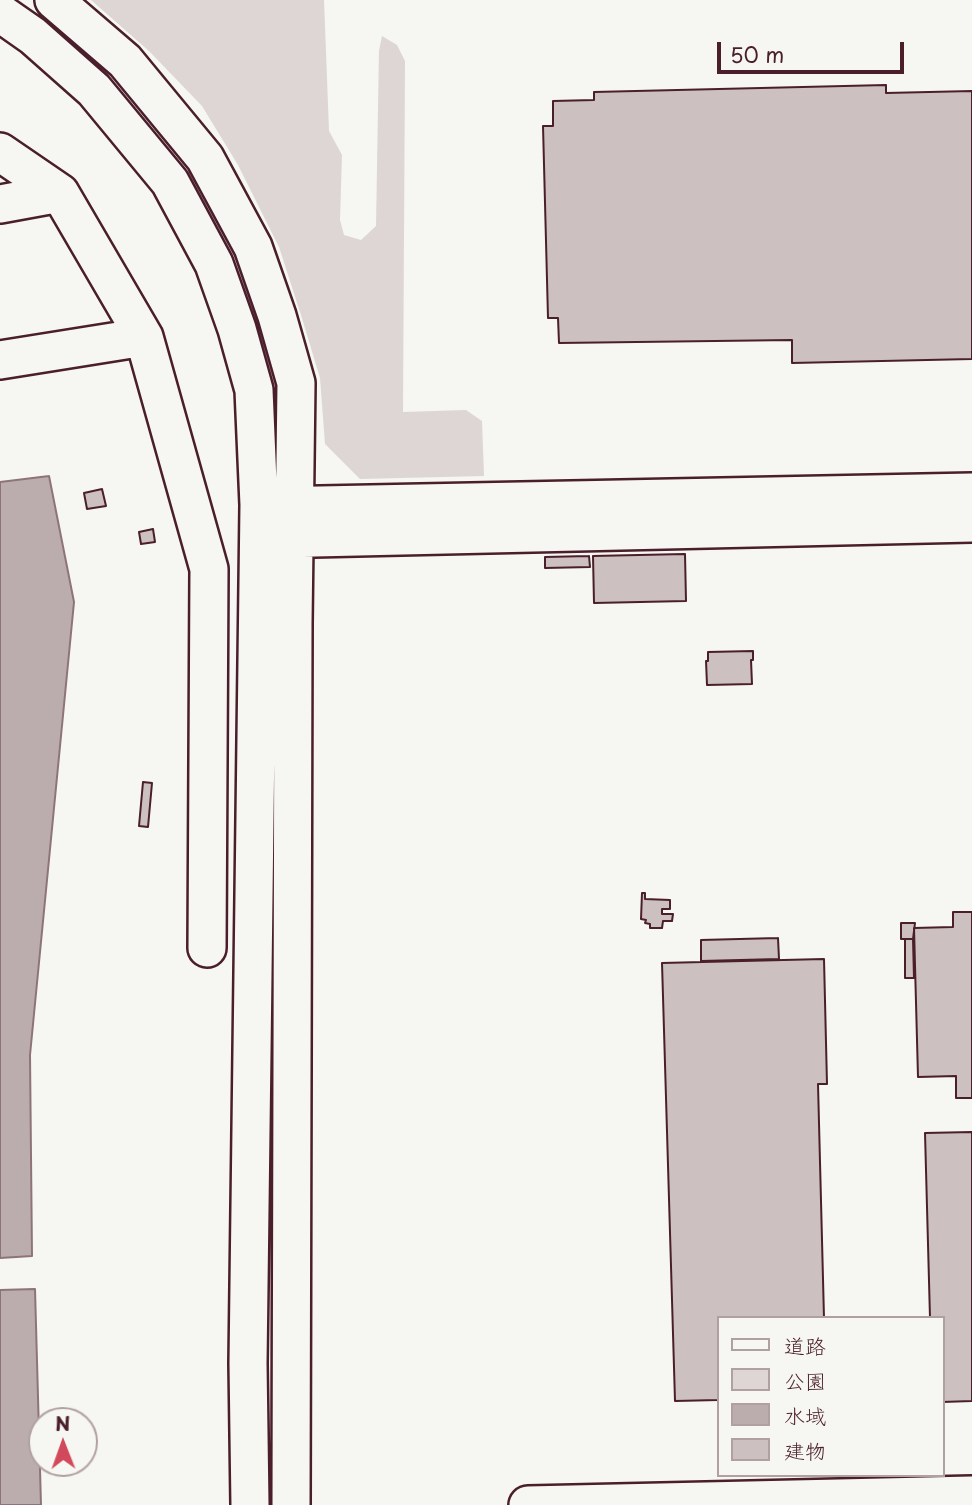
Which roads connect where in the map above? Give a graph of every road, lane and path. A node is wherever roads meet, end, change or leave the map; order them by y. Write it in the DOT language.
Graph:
graph roads {
  1 [pos="54,0"];
  2 [pos="0,13"];
  3 [pos="0,152"];
  4 [pos="60,193"];
  5 [pos="0,204"];
  6 [pos="144,337"];
  7 [pos="0,360"];
  8 [pos="972,492"];
  9 [pos="258,522"];
  10 [pos="295,523"];
  11 [pos="972,523"];
  12 [pos="207,948"];
  13 [pos="972,1495"];
  14 [pos="250,1505"];
  15 [pos="291,1505"];
  16 [pos="528,1505"];
  1 -- 10 [label="street"];
  2 -- 9 [label="street"];
  3 -- 4 [label="street"];
  4 -- 5 [label="street"];
  4 -- 6 [label="street"];
  6 -- 7 [label="street"];
  6 -- 12 [label="street"];
  8 -- 10 [label="street"];
  9 -- 10 [label="street"];
  9 -- 14 [label="street"];
  10 -- 11 [label="street"];
  10 -- 15 [label="street"];
  13 -- 16 [label="street"];
}
